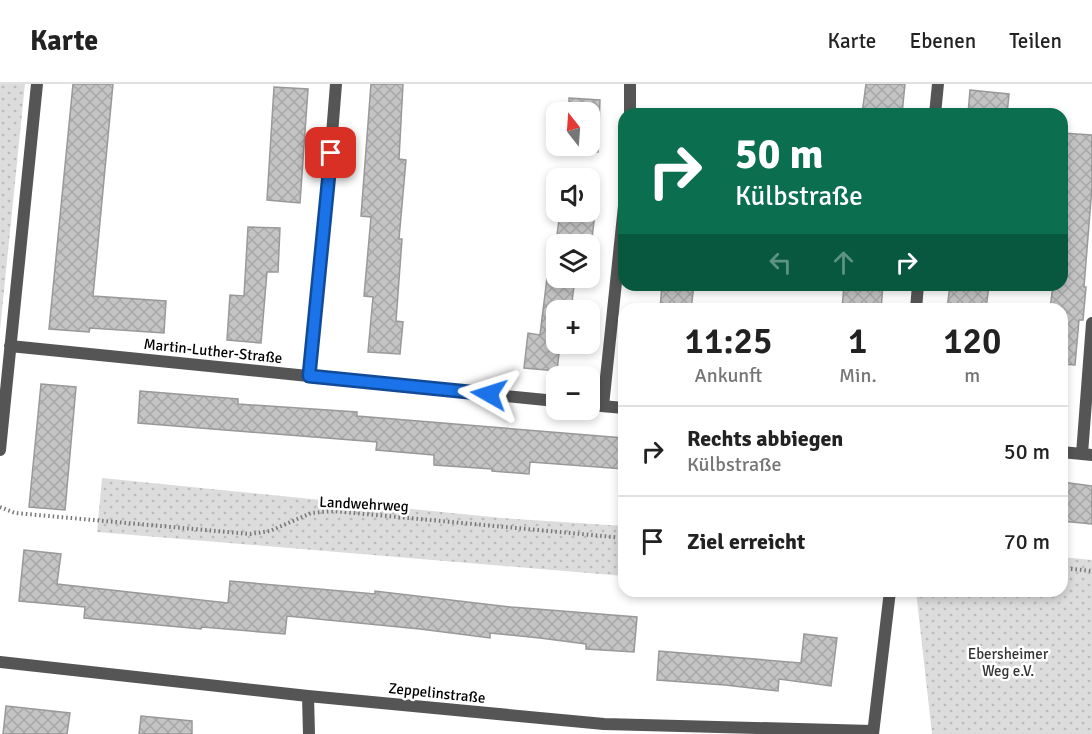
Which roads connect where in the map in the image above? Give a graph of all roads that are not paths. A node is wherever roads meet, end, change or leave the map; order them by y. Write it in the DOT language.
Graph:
graph roads {
  1 [pos="37,84"];
  2 [pos="336,84"];
  3 [pos="630,84"];
  4 [pos="938,84"];
  5 [pos="630,108"];
  6 [pos="936,108"];
  7 [pos="618,264"];
  8 [pos="1092,323"];
  9 [pos="10,345"];
  10 [pos="309,376"];
  11 [pos="546,400"];
  12 [pos="600,406"];
  13 [pos="603,406"];
  14 [pos="618,407"];
  15 [pos="0,450"];
  16 [pos="1068,452"];
  17 [pos="1087,454"];
  18 [pos="889,597"];
  19 [pos="0,662"];
  20 [pos="308,696"];
  21 [pos="604,729"];
  22 [pos="873,733"];
  23 [pos="309,734"];
  1 -- 9 [label="street"];
  2 -- 10 [label="street"];
  3 -- 5 [label="street"];
  4 -- 6 [label="street"];
  7 -- 13 [label="street"];
  8 -- 17 [label="street"];
  9 -- 10 [label="street, Martin-Luther-Straße"];
  9 -- 15 [label="street"];
  10 -- 11 [label="street, Martin-Luther-Straße"];
  12 -- 13 [label="street"];
  13 -- 14 [label="street"];
  16 -- 17 [label="street"];
  18 -- 22 [label="street"];
  19 -- 20 [label="street, Zeppelinstraße"];
  20 -- 21 [label="street, Zeppelinstraße"];
  20 -- 23 [label="street"];
  21 -- 22 [label="street, Zeppelinstraße"];
}
